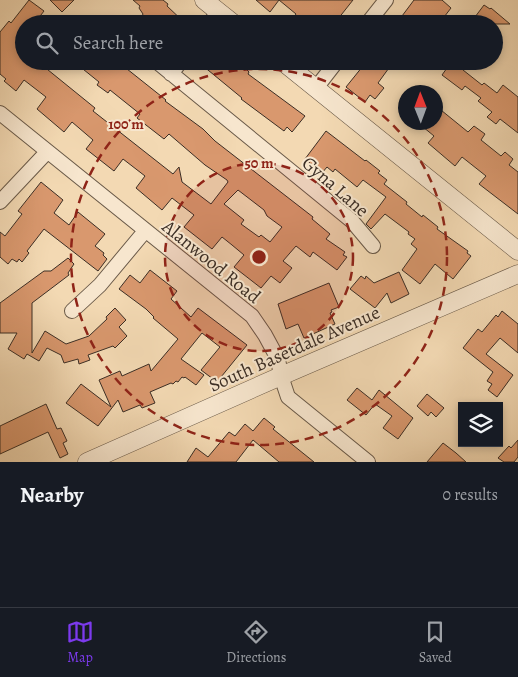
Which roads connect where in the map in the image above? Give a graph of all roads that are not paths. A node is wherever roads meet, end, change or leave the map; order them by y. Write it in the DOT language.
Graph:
graph roads {
  1 [pos="204,0"];
  2 [pos="386,0"];
  3 [pos="212,15"];
  4 [pos="374,15"];
  5 [pos="167,70"];
  6 [pos="175,70"];
  7 [pos="293,70"];
  8 [pos="330,70"];
  9 [pos="172,74"];
  10 [pos="316,88"];
  11 [pos="0,113"];
  12 [pos="48,152"];
  13 [pos="0,202"];
  14 [pos="145,231"];
  15 [pos="373,246"];
  16 [pos="518,250"];
  17 [pos="518,274"];
  18 [pos="72,311"];
  19 [pos="281,376"];
  20 [pos="87,462"];
  21 [pos="368,462"];
  1 -- 3 [label="street"];
  2 -- 4 [label="street"];
  5 -- 9 [label="street, Gyna Lane"];
  6 -- 9 [label="street"];
  7 -- 10 [label="street"];
  8 -- 10 [label="street"];
  9 -- 15 [label="street, Gyna Lane"];
  10 -- 16 [label="street"];
  11 -- 12 [label="street, Alanwood Road"];
  12 -- 13 [label="street"];
  12 -- 14 [label="street, Alanwood Road"];
  14 -- 18 [label="street"];
  14 -- 19 [label="street, Alanwood Road"];
  17 -- 19 [label="street, South Basetdale Avenue"];
  19 -- 20 [label="street, South Basetdale Avenue"];
  19 -- 21 [label="street, Alanwood Road"];
}
